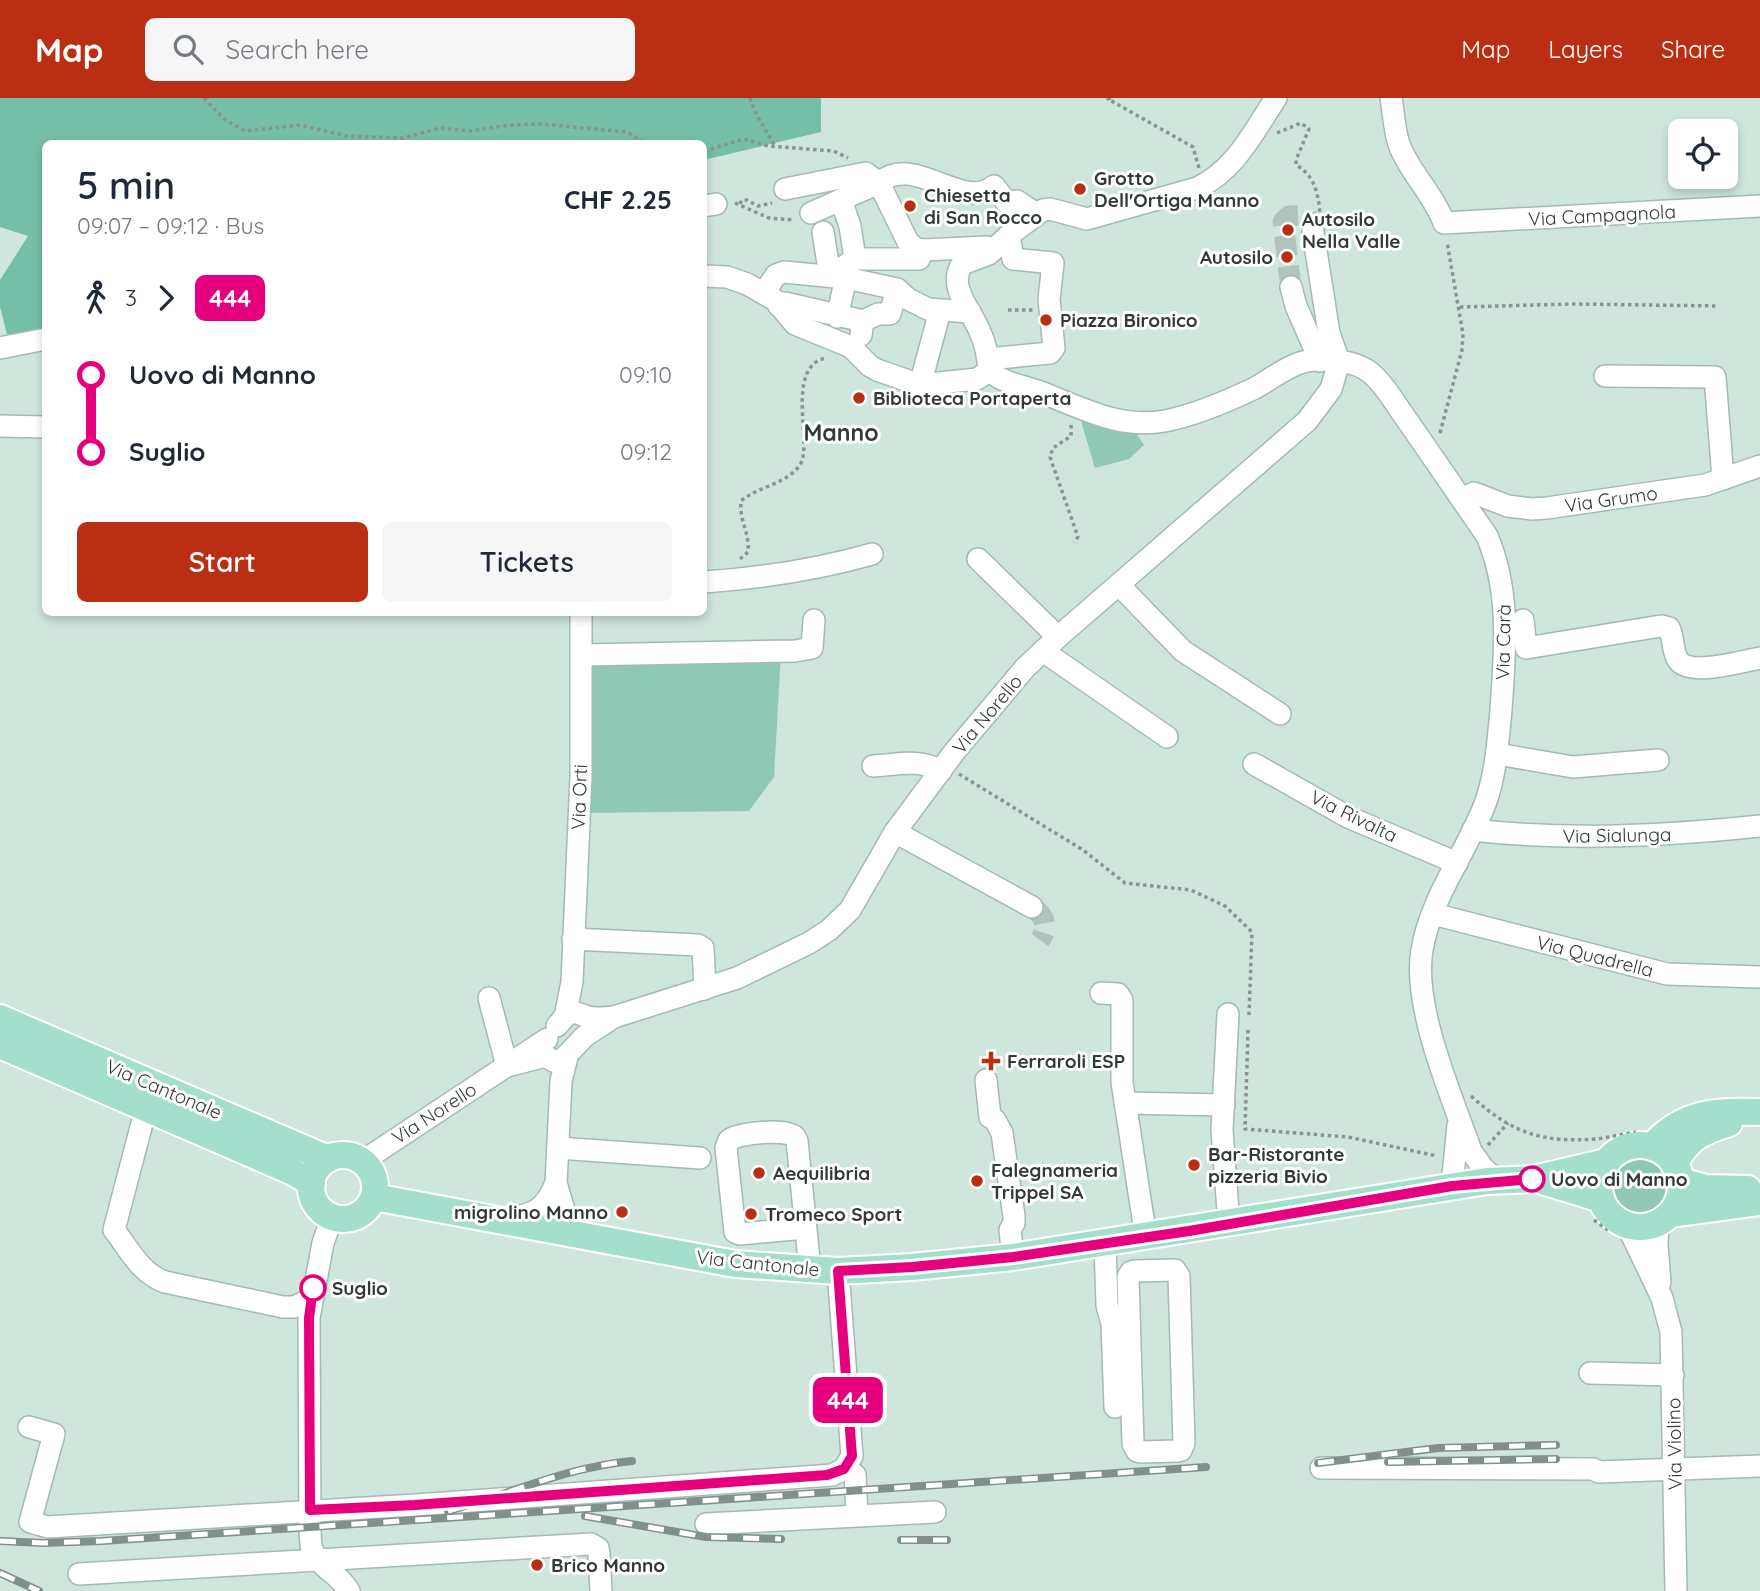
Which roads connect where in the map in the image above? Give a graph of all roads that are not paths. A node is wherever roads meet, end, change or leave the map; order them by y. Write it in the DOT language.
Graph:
graph roads {
  1 [pos="1276,98"];
  2 [pos="1391,98"];
  3 [pos="879,183"];
  4 [pos="780,196"];
  5 [pos="841,200"];
  6 [pos="1760,206"];
  7 [pos="811,213"];
  8 [pos="1036,214"];
  9 [pos="823,232"];
  10 [pos="1313,232"];
  11 [pos="1003,241"];
  12 [pos="923,250"];
  13 [pos="844,271"];
  14 [pos="707,276"];
  15 [pos="1291,287"];
  16 [pos="897,289"];
  17 [pos="771,299"];
  18 [pos="940,311"];
  19 [pos="970,312"];
  20 [pos="837,317"];
  21 [pos="863,321"];
  22 [pos="42,340"];
  23 [pos="0,348"];
  24 [pos="858,354"];
  25 [pos="1330,362"];
  26 [pos="988,365"];
  27 [pos="1605,376"];
  28 [pos="920,385"];
  29 [pos="0,426"];
  30 [pos="42,427"];
  31 [pos="1760,466"];
  32 [pos="1723,480"];
  33 [pos="1462,499"];
  34 [pos="872,554"];
  35 [pos="978,559"];
  36 [pos="707,582"];
  37 [pos="1119,585"];
  38 [pos="581,616"];
  39 [pos="814,620"];
  40 [pos="1524,620"];
  41 [pos="1051,644"];
  42 [pos="582,656"];
  43 [pos="1760,658"];
  44 [pos="1280,714"];
  45 [pos="1167,737"];
  46 [pos="1497,754"];
  47 [pos="1658,760"];
  48 [pos="1254,764"];
  49 [pos="873,766"];
  50 [pos="943,768"];
  51 [pos="1760,826"];
  52 [pos="1473,830"];
  53 [pos="895,832"];
  54 [pos="1457,863"];
  55 [pos="1032,907"];
  56 [pos="1433,914"];
  57 [pos="573,939"];
  58 [pos="1760,977"];
  59 [pos="705,989"];
  60 [pos="1101,993"];
  61 [pos="495,996"];
  62 [pos="1228,1014"];
  63 [pos="0,1018"];
  64 [pos="579,1020"];
  65 [pos="0,1045"];
  66 [pos="553,1053"];
  67 [pos="511,1063"];
  68 [pos="986,1080"];
  69 [pos="1125,1103"];
  70 [pos="1223,1105"];
  71 [pos="146,1108"];
  72 [pos="1457,1112"];
  73 [pos="1760,1113"];
  74 [pos="1646,1140"];
  75 [pos="558,1148"];
  76 [pos="700,1158"];
  77 [pos="328,1159"];
  78 [pos="363,1161"];
  79 [pos="1606,1162"];
  80 [pos="1677,1172"];
  81 [pos="1536,1179"];
  82 [pos="1497,1180"];
  83 [pos="556,1183"];
  84 [pos="312,1184"];
  85 [pos="1452,1186"];
  86 [pos="1760,1189"];
  87 [pos="374,1197"];
  88 [pos="1760,1202"];
  89 [pos="1595,1208"];
  90 [pos="332,1217"];
  91 [pos="1664,1219"];
  92 [pos="499,1221"];
  93 [pos="1229,1224"];
  94 [pos="806,1228"];
  95 [pos="1622,1231"];
  96 [pos="584,1237"];
  97 [pos="1149,1237"];
  98 [pos="1105,1244"];
  99 [pos="1013,1257"];
  100 [pos="810,1269"];
  101 [pos="1153,1270"];
  102 [pos="838,1271"];
  103 [pos="1661,1298"];
  104 [pos="312,1299"];
  105 [pos="1590,1373"];
  106 [pos="1673,1375"];
  107 [pos="1115,1407"];
  108 [pos="29,1427"];
  109 [pos="1760,1466"];
  110 [pos="846,1467"];
  111 [pos="1321,1468"];
  112 [pos="1674,1470"];
  113 [pos="310,1510"];
  114 [pos="935,1512"];
  115 [pos="857,1516"];
  116 [pos="706,1524"];
  117 [pos="320,1562"];
  118 [pos="79,1574"];
  119 [pos="349,1591"];
  120 [pos="601,1591"];
  121 [pos="1676,1591"];
  1 -- 8 [label="street"];
  2 -- 6 [label="street, Via Campagnola"];
  3 -- 4 [label="street"];
  3 -- 5 [label="street"];
  3 -- 8 [label="street"];
  3 -- 12 [label="street"];
  5 -- 7 [label="street"];
  5 -- 13 [label="street"];
  8 -- 11 [label="street"];
  9 -- 13 [label="street"];
  10 -- 25 [label="street"];
  11 -- 12 [label="street"];
  11 -- 19 [label="street"];
  11 -- 26 [label="street"];
  12 -- 13 [label="street"];
  13 -- 16 [label="street"];
  13 -- 17 [label="street"];
  13 -- 20 [label="street"];
  14 -- 17 [label="street"];
  15 -- 25 [label="street"];
  16 -- 18 [label="street"];
  16 -- 21 [label="street"];
  17 -- 20 [label="street"];
  17 -- 24 [label="street"];
  18 -- 19 [label="street"];
  18 -- 28 [label="street"];
  19 -- 26 [label="street"];
  20 -- 21 [label="street"];
  21 -- 24 [label="street"];
  22 -- 23 [label="street"];
  24 -- 28 [label="street"];
  25 -- 26 [label="street"];
  25 -- 33 [label="street, Via Carà"];
  25 -- 37 [label="street, Via Norello"];
  26 -- 28 [label="street"];
  27 -- 32 [label="street"];
  29 -- 30 [label="street"];
  31 -- 32 [label="street, Via Grumo"];
  32 -- 33 [label="street, Via Grumo"];
  33 -- 46 [label="street, Via Carà"];
  34 -- 36 [label="street"];
  35 -- 41 [label="street"];
  37 -- 41 [label="street, Via Norello"];
  37 -- 44 [label="street"];
  38 -- 42 [label="street, Via Orti"];
  39 -- 42 [label="street"];
  40 -- 43 [label="street"];
  41 -- 45 [label="street"];
  41 -- 50 [label="street, Via Norello"];
  42 -- 57 [label="street, Via Orti"];
  46 -- 47 [label="street"];
  46 -- 52 [label="street, Via Carà"];
  48 -- 54 [label="street, Via Rivalta"];
  49 -- 50 [label="street"];
  50 -- 53 [label="street, Via Norello"];
  51 -- 52 [label="street, Via Sialunga"];
  52 -- 54 [label="street, Via Carà"];
  53 -- 55 [label="street"];
  53 -- 59 [label="street, Via Norello"];
  54 -- 56 [label="street, Via Carà"];
  56 -- 58 [label="street, Via Quadrella"];
  56 -- 72 [label="street, Via Carà"];
  57 -- 59 [label="street"];
  57 -- 64 [label="street, Via Orti"];
  59 -- 64 [label="street, Via Norello"];
  60 -- 69 [label="street"];
  61 -- 67 [label="street"];
  62 -- 70 [label="street"];
  63 -- 77 [label="main road, Via Cantonale"];
  64 -- 66 [label="street, Via Norello"];
  65 -- 71 [label="main road, Via Cantonale"];
  66 -- 67 [label="street, Via Norello"];
  66 -- 75 [label="street"];
  67 -- 78 [label="street, Via Norello"];
  68 -- 99 [label="street"];
  69 -- 70 [label="street"];
  69 -- 97 [label="street"];
  70 -- 93 [label="street"];
  71 -- 84 [label="main road, Via Cantonale"];
  71 -- 104 [label="street"];
  72 -- 82 [label="street, Via Carà"];
  72 -- 85 [label="street"];
  73 -- 74 [label="main road"];
  73 -- 80 [label="main road"];
  74 -- 79 [label="main road"];
  74 -- 80 [label="main road"];
  75 -- 76 [label="street"];
  75 -- 83 [label="street"];
  77 -- 78 [label="main road"];
  77 -- 84 [label="main road"];
  78 -- 87 [label="main road"];
  79 -- 81 [label="main road"];
  79 -- 89 [label="main road"];
  80 -- 86 [label="main road"];
  80 -- 91 [label="main road"];
  81 -- 82 [label="main road, Via Cantonale"];
  81 -- 89 [label="main road, Via Cantonale"];
  82 -- 85 [label="main road, Via Cantonale"];
  83 -- 92 [label="street"];
  83 -- 96 [label="street"];
  84 -- 90 [label="main road"];
  85 -- 93 [label="main road, Via Cantonale"];
  87 -- 90 [label="main road"];
  87 -- 92 [label="main road, Via Cantonale"];
  88 -- 91 [label="main road"];
  89 -- 95 [label="main road"];
  90 -- 104 [label="street"];
  91 -- 95 [label="main road"];
  91 -- 103 [label="street"];
  92 -- 96 [label="main road, Via Cantonale"];
  93 -- 97 [label="main road, Via Cantonale"];
  94 -- 94 [label="street"];
  94 -- 100 [label="street"];
  95 -- 103 [label="street"];
  96 -- 100 [label="main road, Via Cantonale"];
  97 -- 98 [label="main road, Via Cantonale"];
  97 -- 101 [label="street"];
  98 -- 99 [label="main road, Via Cantonale"];
  98 -- 107 [label="street"];
  99 -- 102 [label="main road, Via Cantonale"];
  100 -- 102 [label="main road, Via Cantonale"];
  101 -- 101 [label="street"];
  102 -- 110 [label="street"];
  103 -- 106 [label="street, Via Violino"];
  104 -- 113 [label="street"];
  105 -- 106 [label="street"];
  106 -- 112 [label="street, Via Violino"];
  108 -- 113 [label="street"];
  109 -- 112 [label="street"];
  110 -- 113 [label="street"];
  110 -- 115 [label="street"];
  111 -- 112 [label="street"];
  112 -- 121 [label="street, Via Violino"];
  113 -- 117 [label="street"];
  114 -- 115 [label="street"];
  115 -- 116 [label="street"];
  117 -- 118 [label="street"];
  117 -- 119 [label="street"];
  117 -- 120 [label="street"];
}
